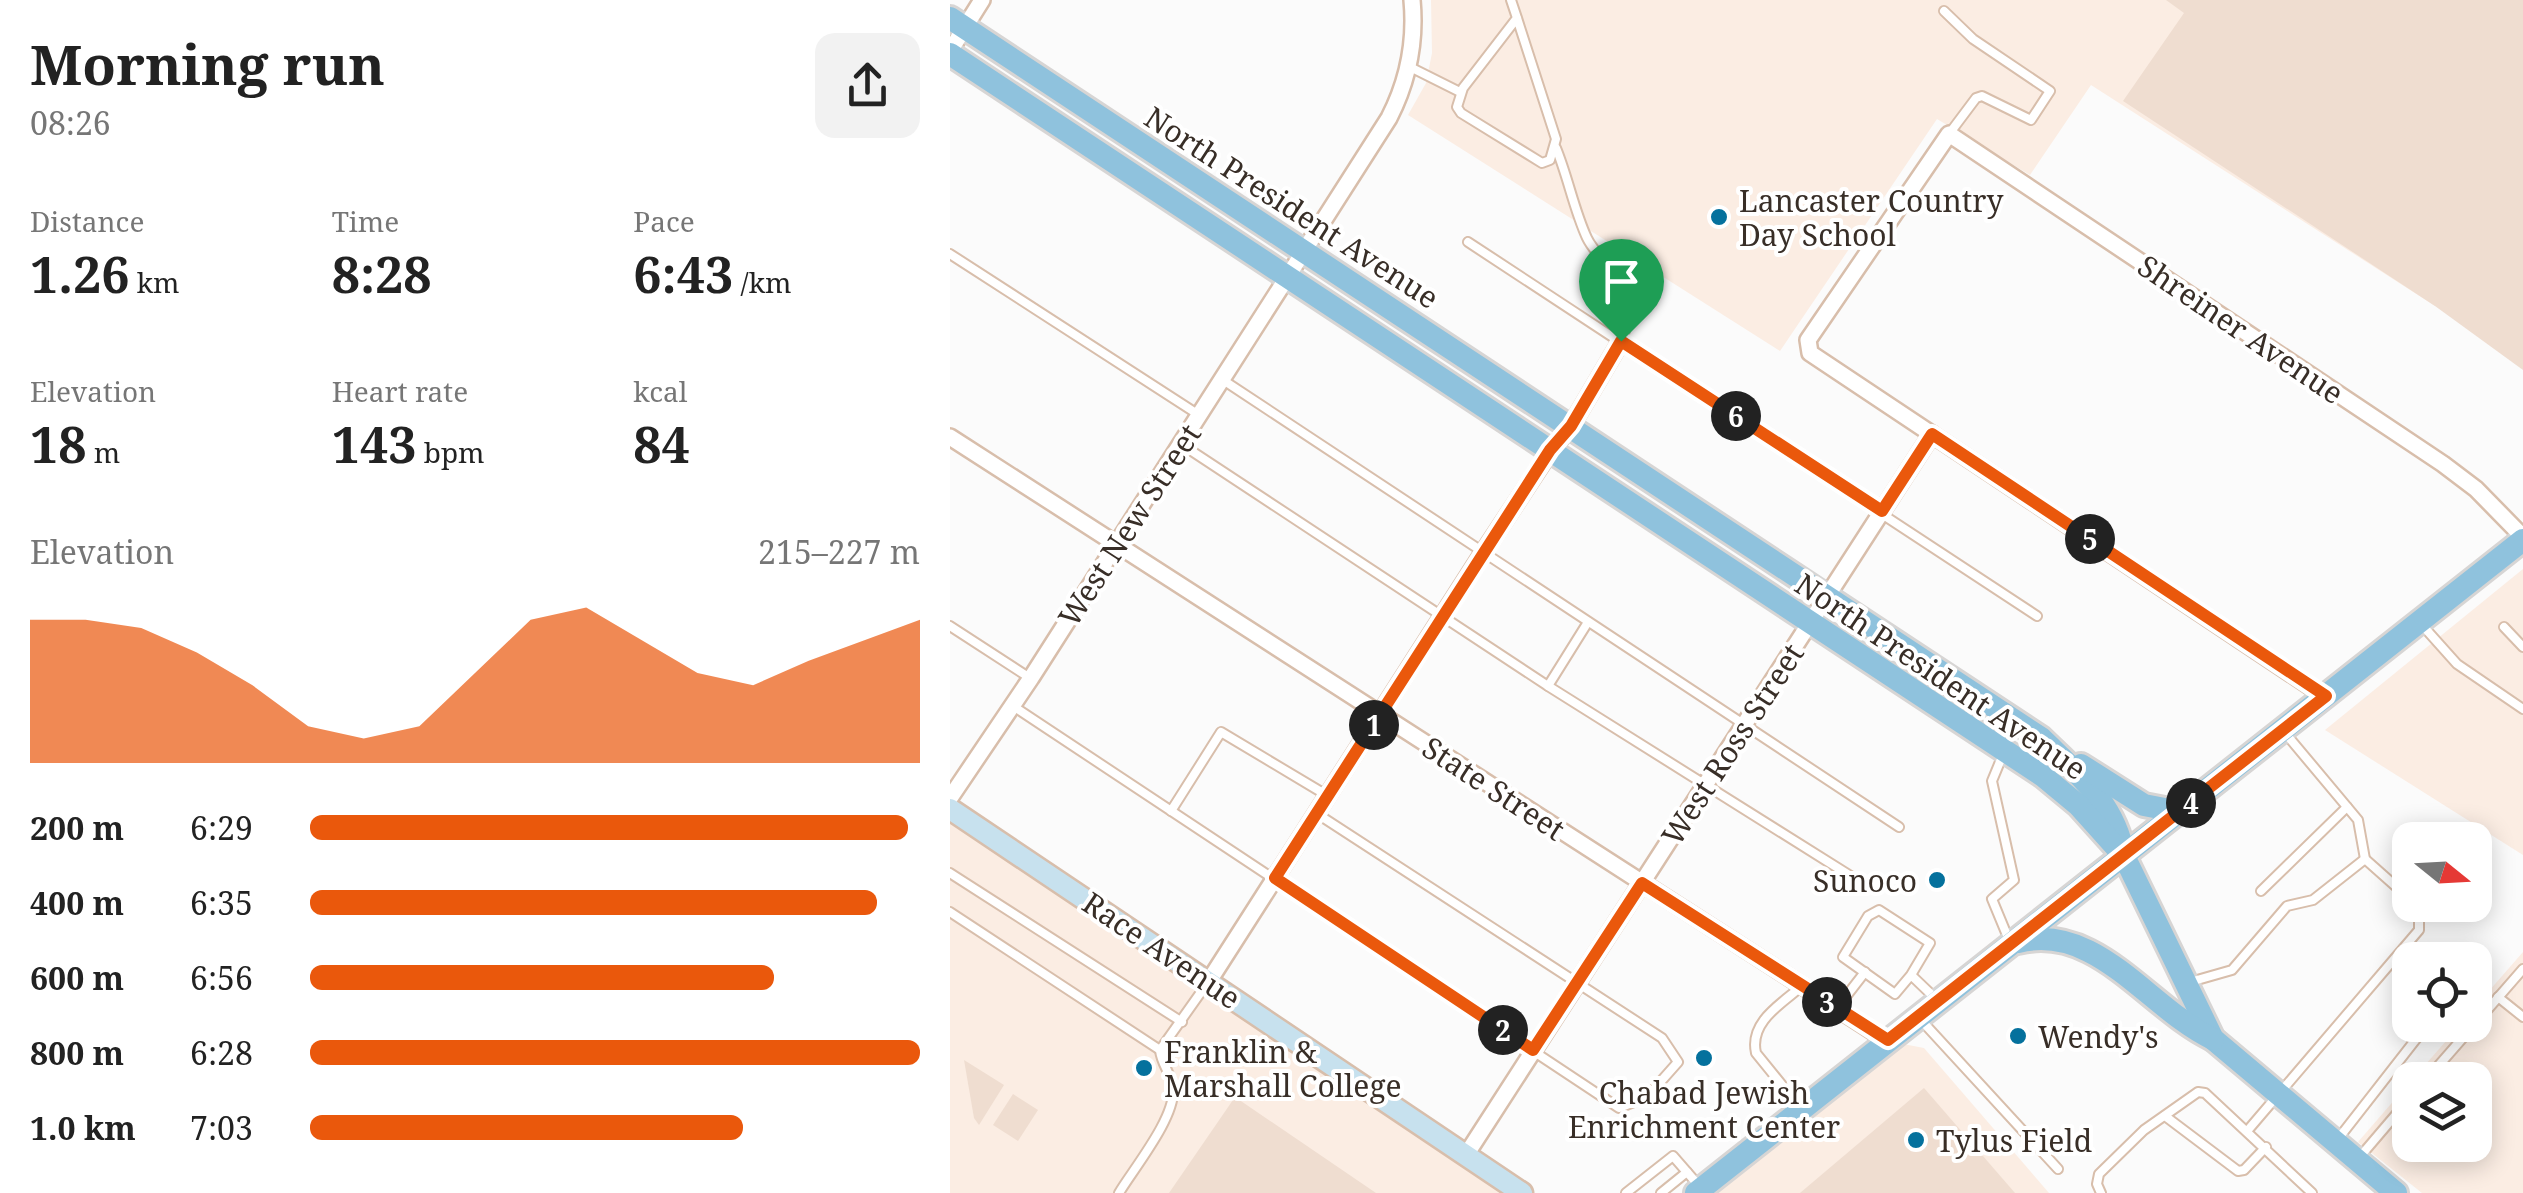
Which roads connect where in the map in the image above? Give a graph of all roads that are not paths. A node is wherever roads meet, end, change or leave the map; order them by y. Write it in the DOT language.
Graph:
graph roads {
  1 [pos="982,0"];
  2 [pos="1412,0"];
  3 [pos="1511,0"];
  4 [pos="1944,11"];
  5 [pos="1517,18"];
  6 [pos="957,22"];
  7 [pos="950,52"];
  8 [pos="1408,66"];
  9 [pos="1460,92"];
  10 [pos="1950,134"];
  11 [pos="1556,146"];
  12 [pos="1468,242"];
  13 [pos="1304,251"];
  14 [pos="950,254"];
  15 [pos="1288,277"];
  16 [pos="1621,341"];
  17 [pos="1222,380"];
  18 [pos="1199,416"];
  19 [pos="1571,426"];
  20 [pos="1932,434"];
  21 [pos="950,437"];
  22 [pos="1181,444"];
  23 [pos="1550,450"];
  24 [pos="1882,511"];
  25 [pos="2523,538"];
  26 [pos="1117,544"];
  27 [pos="1483,553"];
  28 [pos="1827,596"];
  29 [pos="1443,615"];
  30 [pos="2037,616"];
  31 [pos="1588,622"];
  32 [pos="1810,622"];
  33 [pos="2420,622"];
  34 [pos="950,626"];
  35 [pos="2504,627"];
  36 [pos="2523,648"];
  37 [pos="1031,678"];
  38 [pos="1548,686"];
  39 [pos="2326,696"];
  40 [pos="1013,706"];
  41 [pos="2523,709"];
  42 [pos="1380,714"];
  43 [pos="1743,724"];
  44 [pos="2283,731"];
  45 [pos="2041,738"];
  46 [pos="2005,750"];
  47 [pos="1705,784"];
  48 [pos="1328,796"];
  49 [pos="950,798"];
  50 [pos="2347,807"];
  51 [pos="950,809"];
  52 [pos="1171,811"];
  53 [pos="2180,812"];
  54 [pos="1316,814"];
  55 [pos="1899,828"];
  56 [pos="2124,856"];
  57 [pos="2365,859"];
  58 [pos="950,873"];
  59 [pos="1275,878"];
  60 [pos="1856,880"];
  61 [pos="1642,883"];
  62 [pos="2392,883"];
  63 [pos="2260,892"];
  64 [pos="950,912"];
  65 [pos="2419,922"];
  66 [pos="2011,944"];
  67 [pos="2523,968"];
  68 [pos="1864,972"];
  69 [pos="1911,974"];
  70 [pos="1209,981"];
  71 [pos="1579,981"];
  72 [pos="2186,984"];
  73 [pos="1802,986"];
  74 [pos="2498,997"];
  75 [pos="1938,1001"];
  76 [pos="2492,1004"];
  77 [pos="1837,1008"];
  78 [pos="1918,1016"];
  79 [pos="2523,1016"];
  80 [pos="1182,1022"];
  81 [pos="2213,1038"];
  82 [pos="1888,1040"];
  83 [pos="2414,1042"];
  84 [pos="2459,1042"];
  85 [pos="1160,1050"];
  86 [pos="1533,1050"];
  87 [pos="2441,1062"];
  88 [pos="2278,1095"];
  89 [pos="1802,1109"];
  90 [pos="2164,1116"];
  91 [pos="2392,1119"];
  92 [pos="2248,1130"];
  93 [pos="2335,1142"];
  94 [pos="2266,1148"];
  95 [pos="1466,1154"];
  96 [pos="2357,1160"];
  97 [pos="2058,1169"];
  98 [pos="1695,1184"];
  99 [pos="1118,1193"];
  100 [pos="1522,1193"];
  101 [pos="1626,1193"];
  102 [pos="1657,1193"];
  103 [pos="2101,1193"];
  104 [pos="2312,1193"];
  105 [pos="2396,1193"];
  1 -- 6 [label="street"];
  2 -- 8 [label="street, West New Street"];
  3 -- 5 [label="lane"];
  4 -- 10 [label="lane"];
  5 -- 9 [label="lane"];
  5 -- 11 [label="lane"];
  6 -- 7 [label="street"];
  6 -- 13 [label="main road, North President Avenue"];
  7 -- 15 [label="main road, North President Avenue"];
  8 -- 9 [label="lane"];
  8 -- 13 [label="street, West New Street"];
  9 -- 11 [label="lane"];
  10 -- 20 [label="street"];
  10 -- 25 [label="street, Shreiner Avenue"];
  11 -- 16 [label="lane"];
  12 -- 16 [label="lane"];
  13 -- 15 [label="street, West New Street"];
  13 -- 19 [label="main road, North President Avenue"];
  14 -- 18 [label="lane"];
  15 -- 17 [label="street, West New Street"];
  15 -- 23 [label="main road, North President Avenue"];
  16 -- 19 [label="street"];
  16 -- 24 [label="lane"];
  17 -- 18 [label="street, West New Street"];
  17 -- 27 [label="lane"];
  18 -- 22 [label="street, West New Street"];
  19 -- 23 [label="street"];
  19 -- 28 [label="main road, North President Avenue"];
  20 -- 24 [label="street, West Ross Street"];
  20 -- 39 [label="street"];
  21 -- 26 [label="street, State Street"];
  22 -- 26 [label="street, West New Street"];
  22 -- 29 [label="lane"];
  23 -- 27 [label="street"];
  23 -- 32 [label="main road, North President Avenue"];
  24 -- 28 [label="street, West Ross Street"];
  24 -- 30 [label="lane"];
  25 -- 33 [label="main road"];
  26 -- 37 [label="street, West New Street"];
  26 -- 42 [label="street, State Street"];
  27 -- 29 [label="street"];
  27 -- 31 [label="lane"];
  28 -- 32 [label="street, West Ross Street"];
  28 -- 45 [label="main road, North President Avenue"];
  29 -- 38 [label="lane"];
  29 -- 42 [label="street"];
  31 -- 38 [label="lane"];
  31 -- 43 [label="lane"];
  32 -- 43 [label="street, West Ross Street"];
  32 -- 46 [label="main road, North President Avenue"];
  33 -- 39 [label="main road"];
  33 -- 41 [label="lane"];
  34 -- 37 [label="lane"];
  35 -- 36 [label="lane"];
  37 -- 40 [label="street, West New Street"];
  38 -- 47 [label="lane"];
  39 -- 44 [label="main road"];
  40 -- 49 [label="street, West New Street"];
  40 -- 52 [label="lane"];
  42 -- 48 [label="street"];
  42 -- 61 [label="street, State Street"];
  43 -- 47 [label="street, West Ross Street"];
  43 -- 55 [label="lane"];
  44 -- 50 [label="lane"];
  44 -- 53 [label="main road"];
  45 -- 53 [label="main road"];
  45 -- 56 [label="main road, North President Avenue"];
  46 -- 56 [label="main road, North President Avenue"];
  46 -- 66 [label="lane"];
  47 -- 60 [label="lane"];
  47 -- 61 [label="street, West Ross Street"];
  48 -- 52 [label="lane"];
  48 -- 54 [label="street"];
  50 -- 57 [label="lane"];
  50 -- 63 [label="lane"];
  51 -- 70 [label="main road, Race Avenue"];
  52 -- 59 [label="lane"];
  53 -- 56 [label="main road"];
  54 -- 59 [label="street"];
  54 -- 71 [label="lane"];
  56 -- 66 [label="main road"];
  56 -- 72 [label="main road"];
  57 -- 62 [label="lane"];
  57 -- 72 [label="lane"];
  58 -- 80 [label="lane"];
  59 -- 70 [label="street"];
  59 -- 86 [label="lane"];
  61 -- 71 [label="street, West Ross Street"];
  61 -- 73 [label="street, State Street"];
  64 -- 85 [label="lane"];
  65 -- 88 [label="lane"];
  66 -- 75 [label="main road"];
  66 -- 81 [label="main road"];
  67 -- 74 [label="lane"];
  68 -- 69 [label="lane"];
  68 -- 69 [label="lane"];
  68 -- 77 [label="lane"];
  69 -- 75 [label="lane"];
  70 -- 80 [label="lane"];
  70 -- 95 [label="main road, Race Avenue"];
  71 -- 86 [label="street, West Ross Street"];
  71 -- 86 [label="lane"];
  72 -- 81 [label="main road"];
  73 -- 77 [label="street, State Street"];
  73 -- 89 [label="lane"];
  74 -- 76 [label="lane"];
  74 -- 79 [label="lane"];
  75 -- 78 [label="main road"];
  77 -- 82 [label="street, State Street"];
  78 -- 82 [label="main road"];
  78 -- 97 [label="lane"];
  80 -- 85 [label="lane"];
  81 -- 88 [label="main road"];
  82 -- 89 [label="main road"];
  83 -- 93 [label="lane"];
  84 -- 87 [label="lane"];
  85 -- 99 [label="lane"];
  86 -- 95 [label="street, West Ross Street"];
  88 -- 92 [label="lane"];
  88 -- 93 [label="main road"];
  89 -- 98 [label="main road"];
  90 -- 92 [label="lane"];
  90 -- 94 [label="lane"];
  90 -- 103 [label="lane"];
  91 -- 96 [label="lane"];
  92 -- 94 [label="lane"];
  93 -- 96 [label="main road"];
  94 -- 104 [label="lane"];
  95 -- 100 [label="main road, Race Avenue"];
  96 -- 105 [label="main road"];
  98 -- 101 [label="lane"];
  98 -- 102 [label="lane"];
}
